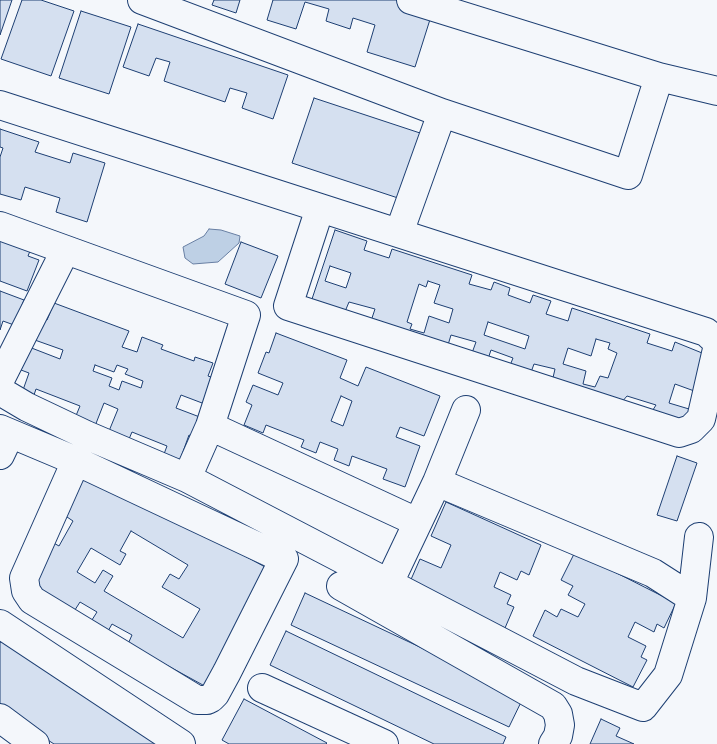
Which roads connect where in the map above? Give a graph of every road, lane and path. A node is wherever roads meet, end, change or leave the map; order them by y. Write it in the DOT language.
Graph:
graph roads {
  1 [pos="142,0"];
  2 [pos="411,0"];
  3 [pos="659,77"];
  4 [pos="717,91"];
  5 [pos="0,105"];
  6 [pos="442,113"];
  7 [pos="320,208"];
  8 [pos="0,226"];
  9 [pos="398,233"];
  10 [pos="65,251"];
  11 [pos="717,342"];
  12 [pos="717,349"];
  13 [pos="7,351"];
  14 [pos="0,380"];
  15 [pos="0,391"];
  16 [pos="466,410"];
  17 [pos="210,426"];
  18 [pos="3,439"];
  19 [pos="76,461"];
  20 [pos="187,478"];
  21 [pos="437,482"];
  22 [pos="418,522"];
  23 [pos="699,537"];
  24 [pos="389,583"];
  25 [pos="341,586"];
  26 [pos="692,598"];
  27 [pos="0,624"];
  28 [pos="262,688"];
  29 [pos="0,718"];
  30 [pos="35,744"];
  31 [pos="181,744"];
  32 [pos="384,744"];
  33 [pos="554,744"];
  1 -- 6 [label="street"];
  2 -- 3 [label="street"];
  3 -- 4 [label="street"];
  3 -- 6 [label="street"];
  5 -- 7 [label="street"];
  6 -- 9 [label="street"];
  7 -- 9 [label="street"];
  7 -- 12 [label="street"];
  8 -- 10 [label="street"];
  9 -- 11 [label="street"];
  10 -- 13 [label="street"];
  10 -- 17 [label="street"];
  13 -- 14 [label="street"];
  15 -- 20 [label="street"];
  16 -- 21 [label="street"];
  17 -- 20 [label="street"];
  17 -- 22 [label="street"];
  18 -- 19 [label="street"];
  19 -- 19 [label="street"];
  20 -- 24 [label="street"];
  21 -- 22 [label="street"];
  21 -- 26 [label="street"];
  22 -- 24 [label="street"];
  23 -- 26 [label="street"];
  24 -- 26 [label="street"];
  25 -- 33 [label="street"];
  27 -- 31 [label="street"];
  28 -- 32 [label="street"];
  29 -- 30 [label="street"];
}
